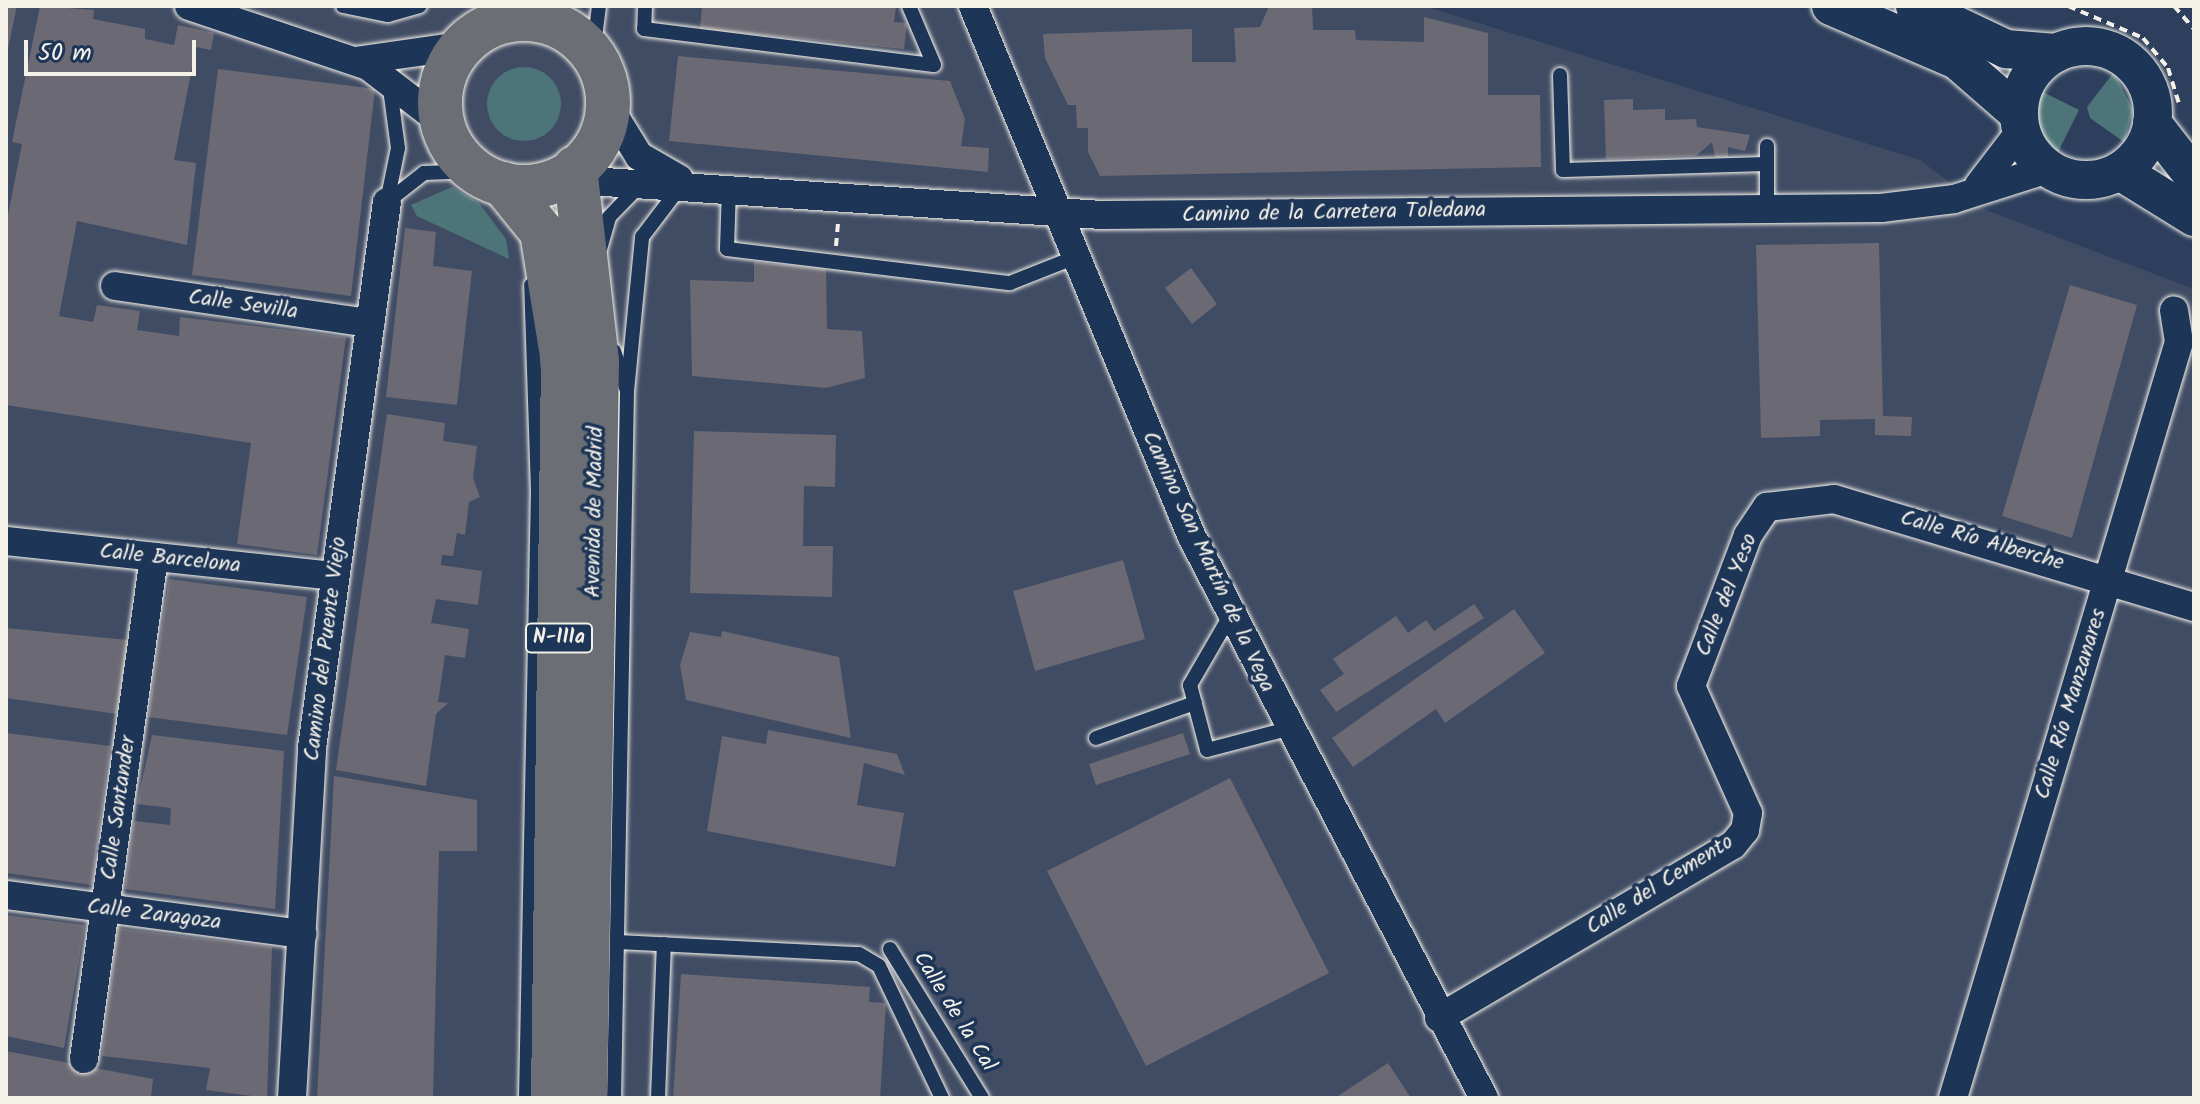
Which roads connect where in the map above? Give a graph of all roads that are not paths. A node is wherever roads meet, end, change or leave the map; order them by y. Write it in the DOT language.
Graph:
graph roads {
  1 [pos="189,6"];
  2 [pos="343,6"];
  3 [pos="420,6"];
  4 [pos="645,6"];
  5 [pos="909,6"];
  6 [pos="973,6"];
  7 [pos="1831,6"];
  8 [pos="1915,6"];
  9 [pos="489,26"];
  10 [pos="587,26"];
  11 [pos="2056,53"];
  12 [pos="354,61"];
  13 [pos="1560,75"];
  14 [pos="384,78"];
  15 [pos="608,106"];
  16 [pos="441,122"];
  17 [pos="2020,122"];
  18 [pos="2169,122"];
  19 [pos="1767,146"];
  20 [pos="1767,164"];
  21 [pos="2048,169"];
  22 [pos="2120,171"];
  23 [pos="568,175"];
  24 [pos="2194,177"];
  25 [pos="649,181"];
  26 [pos="497,182"];
  27 [pos="694,185"];
  28 [pos="729,188"];
  29 [pos="1973,191"];
  30 [pos="387,202"];
  31 [pos="1767,209"];
  32 [pos="1056,213"];
  33 [pos="2194,217"];
  34 [pos="1073,258"];
  35 [pos="115,286"];
  36 [pos="591,310"];
  37 [pos="2174,310"];
  38 [pos="370,323"];
  39 [pos="627,391"];
  40 [pos="1767,507"];
  41 [pos="6,541"];
  42 [pos="154,557"];
  43 [pos="333,576"];
  44 [pos="2109,576"];
  45 [pos="2194,607"];
  46 [pos="1230,616"];
  47 [pos="1691,686"];
  48 [pos="1195,703"];
  49 [pos="1287,729"];
  50 [pos="1096,738"];
  51 [pos="6,895"];
  52 [pos="105,908"];
  53 [pos="302,934"];
  54 [pos="618,942"];
  55 [pos="664,944"];
  56 [pos="890,949"];
  57 [pos="1439,1018"];
  58 [pos="84,1059"];
  59 [pos="292,1098"];
  60 [pos="526,1098"];
  61 [pos="553,1098"];
  62 [pos="585,1098"];
  63 [pos="614,1098"];
  64 [pos="658,1098"];
  65 [pos="942,1098"];
  66 [pos="982,1098"];
  67 [pos="1484,1098"];
  68 [pos="1953,1098"];
  1 -- 12 [label="street"];
  2 -- 3 [label="lane"];
  4 -- 5 [label="lane"];
  6 -- 32 [label="street, Camino San Martín de la Vega"];
  7 -- 17 [label="main road"];
  8 -- 11 [label="main road"];
  9 -- 10 [label="highway"];
  9 -- 12 [label="street"];
  9 -- 16 [label="highway, N-IIIa"];
  10 -- 15 [label="highway"];
  11 -- 17 [label="main road"];
  11 -- 18 [label="main road"];
  12 -- 14 [label="street"];
  13 -- 20 [label="lane"];
  14 -- 16 [label="street"];
  14 -- 30 [label="lane"];
  15 -- 23 [label="highway"];
  15 -- 27 [label="street, Camino de la Carretera Toledana"];
  16 -- 26 [label="highway, N-IIIa"];
  17 -- 21 [label="main road"];
  17 -- 29 [label="street"];
  18 -- 22 [label="main road"];
  18 -- 24 [label="main road"];
  19 -- 20 [label="lane"];
  20 -- 31 [label="lane"];
  21 -- 22 [label="main road"];
  21 -- 29 [label="street, Camino de la Carretera Toledana"];
  22 -- 33 [label="main road"];
  23 -- 25 [label="street, Camino de la Carretera Toledana"];
  23 -- 26 [label="highway"];
  23 -- 36 [label="highway, Avenida de Madrid / N-IIIa"];
  25 -- 27 [label="street, Camino de la Carretera Toledana"];
  25 -- 36 [label="lane"];
  26 -- 30 [label="lane"];
  26 -- 60 [label="lane"];
  26 -- 61 [label="highway, Avenida de Madrid / N-IIIa"];
  27 -- 28 [label="street, Camino de la Carretera Toledana"];
  27 -- 39 [label="lane"];
  28 -- 32 [label="street, Camino de la Carretera Toledana"];
  28 -- 34 [label="lane"];
  29 -- 31 [label="street, Camino de la Carretera Toledana"];
  30 -- 38 [label="street, Camino del Puente Viejo"];
  31 -- 32 [label="street, Camino de la Carretera Toledana"];
  32 -- 34 [label="street, Camino San Martín de la Vega"];
  34 -- 46 [label="street, Camino San Martín de la Vega"];
  35 -- 38 [label="street, Calle Sevilla"];
  36 -- 39 [label="lane"];
  36 -- 62 [label="highway, Avenida de Madrid / N-IIIa"];
  37 -- 44 [label="street, Calle Río Manzanares"];
  38 -- 43 [label="street, Camino del Puente Viejo"];
  39 -- 54 [label="lane"];
  40 -- 44 [label="street, Calle Río Alberche"];
  40 -- 47 [label="street, Calle del Yeso"];
  41 -- 42 [label="street, Calle Barcelona"];
  42 -- 43 [label="street, Calle Barcelona"];
  42 -- 52 [label="street, Calle Santander"];
  43 -- 53 [label="street, Camino del Puente Viejo"];
  44 -- 45 [label="street, Calle Río Alberche"];
  44 -- 68 [label="street, Calle Río Manzanares"];
  46 -- 48 [label="lane"];
  46 -- 49 [label="street, Camino San Martín de la Vega"];
  47 -- 57 [label="street, Calle del Cemento"];
  48 -- 49 [label="lane"];
  48 -- 50 [label="lane"];
  49 -- 57 [label="street, Camino San Martín de la Vega"];
  51 -- 52 [label="street, Calle Zaragoza"];
  52 -- 53 [label="street, Calle Zaragoza"];
  52 -- 58 [label="street, Calle Santander"];
  53 -- 59 [label="street, Camino del Puente Viejo"];
  54 -- 55 [label="lane"];
  54 -- 63 [label="lane"];
  55 -- 64 [label="lane"];
  55 -- 65 [label="lane"];
  56 -- 66 [label="lane, Calle de la Cal"];
  57 -- 67 [label="street, Camino San Martín de la Vega"];
}
